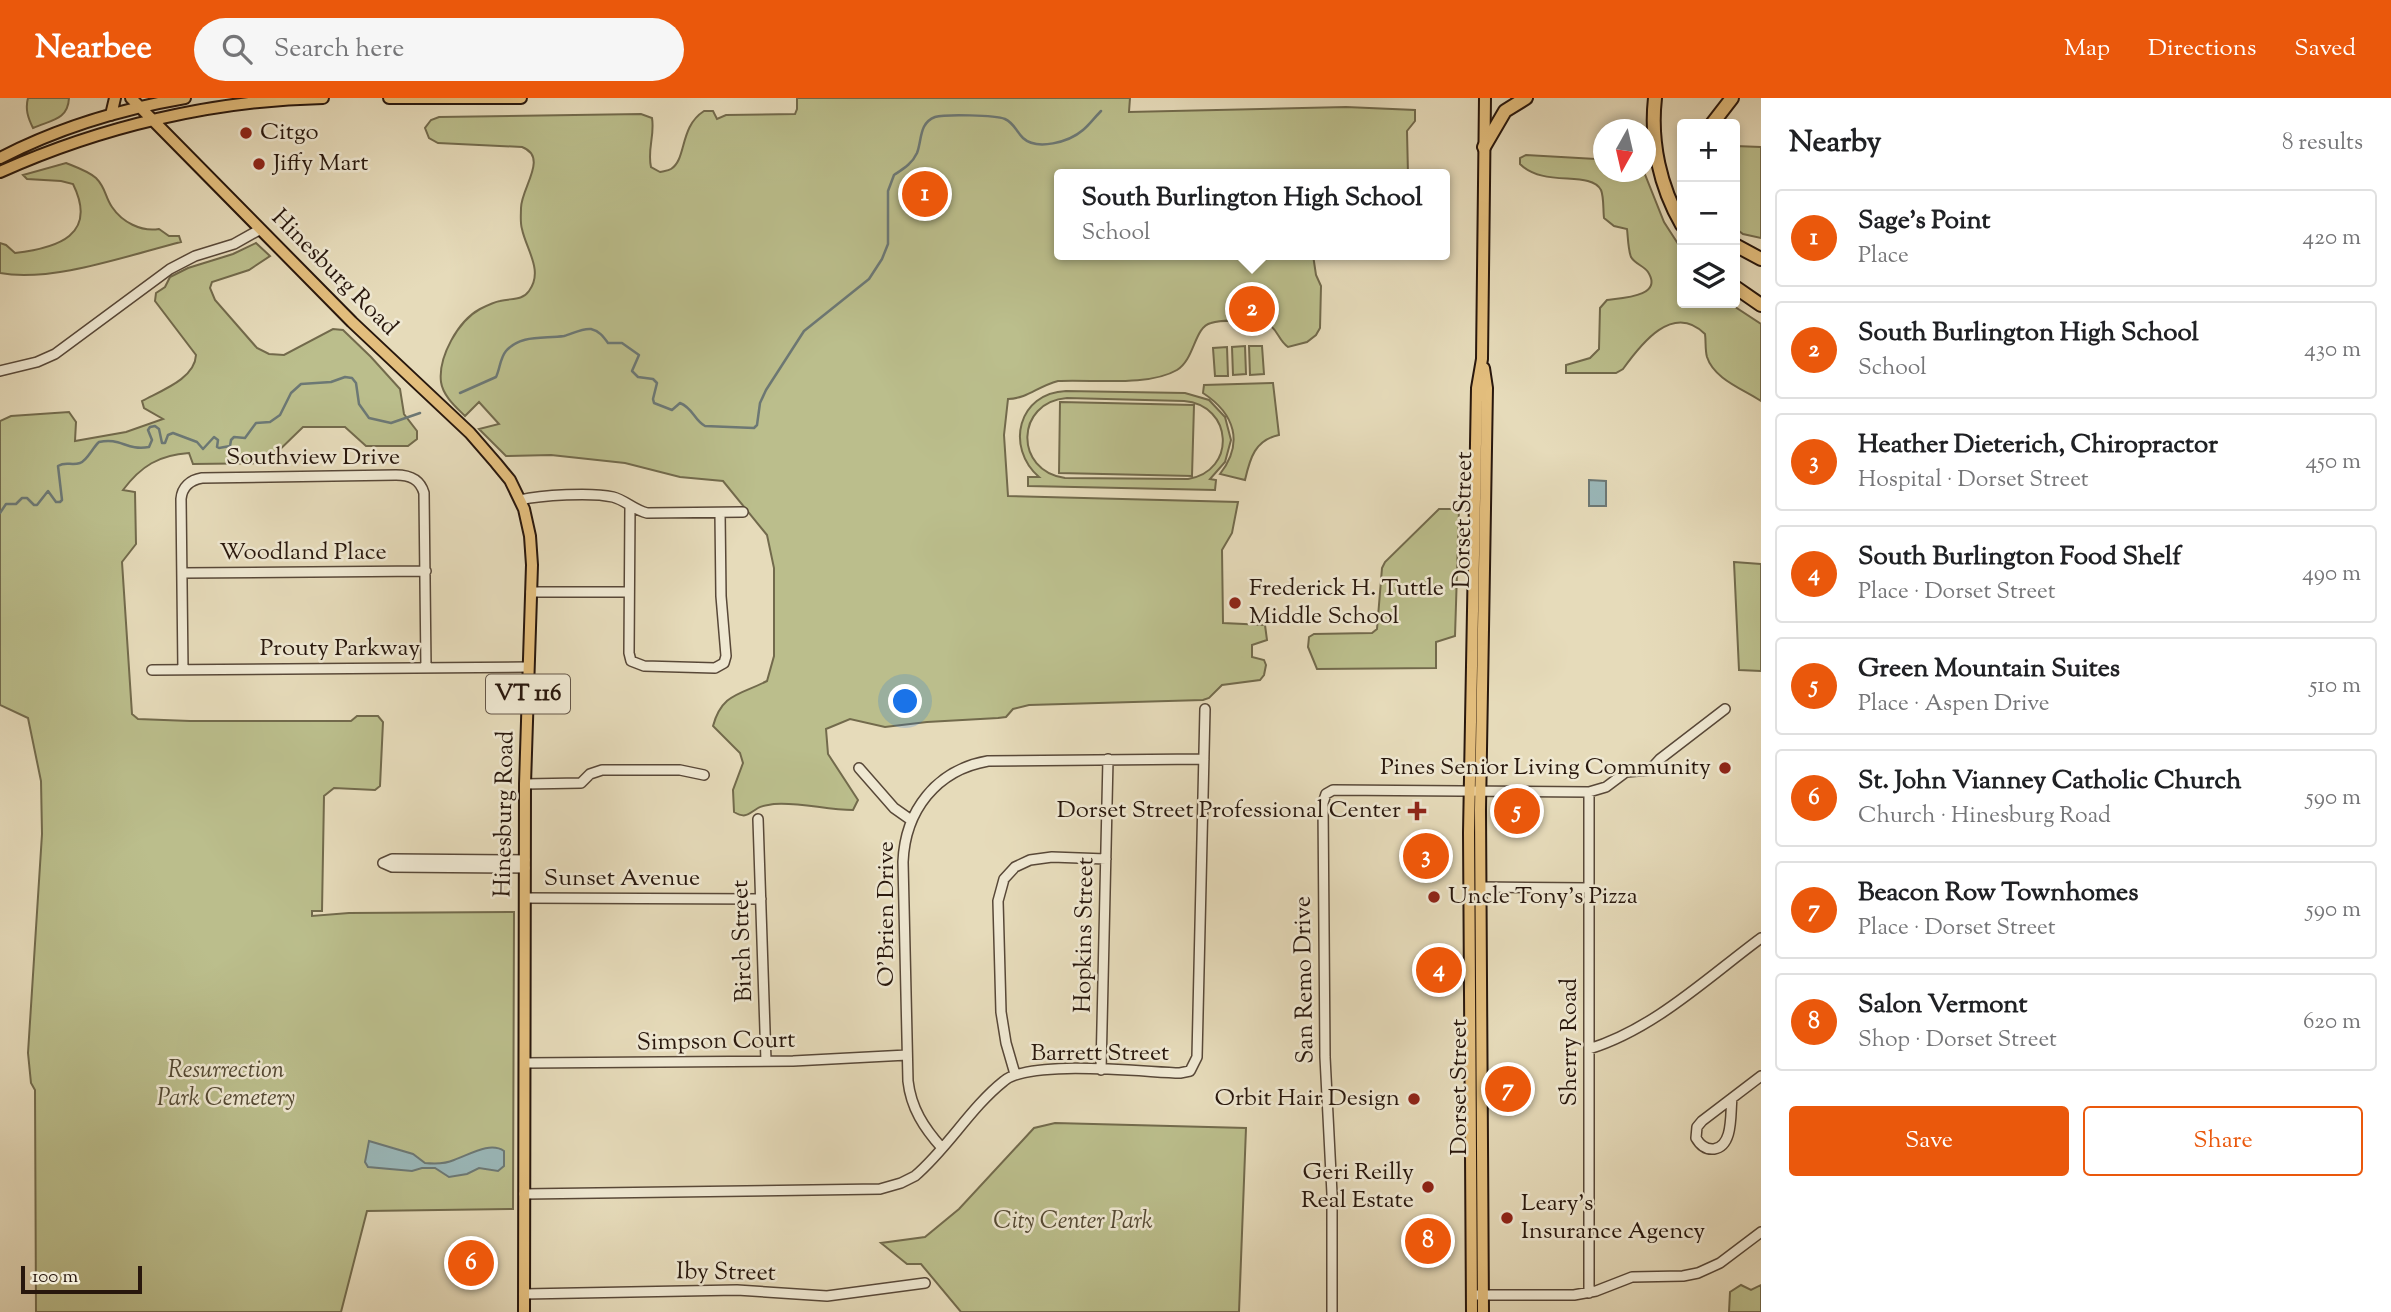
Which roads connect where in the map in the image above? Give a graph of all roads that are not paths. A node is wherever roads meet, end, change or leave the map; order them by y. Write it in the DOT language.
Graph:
graph roads {
  1 [pos="115,98"];
  2 [pos="131,98"];
  3 [pos="182,98"];
  4 [pos="323,98"];
  5 [pos="389,98"];
  6 [pos="521,98"];
  7 [pos="1485,98"];
  8 [pos="1526,98"];
  9 [pos="1655,98"];
  10 [pos="1732,98"];
  11 [pos="141,108"];
  12 [pos="111,115"];
  13 [pos="177,116"];
  14 [pos="1716,119"];
  15 [pos="154,121"];
  16 [pos="176,142"];
  17 [pos="1484,147"];
  18 [pos="0,158"];
  19 [pos="0,172"];
  20 [pos="1677,214"];
  21 [pos="259,230"];
  22 [pos="1740,248"];
  23 [pos="1761,259"];
  24 [pos="1740,290"];
  25 [pos="1761,305"];
  26 [pos="0,371"];
  27 [pos="520,500"];
  28 [pos="630,506"];
  29 [pos="743,512"];
  30 [pos="720,513"];
  31 [pos="425,572"];
  32 [pos="182,573"];
  33 [pos="531,592"];
  34 [pos="629,592"];
  35 [pos="528,667"];
  36 [pos="426,668"];
  37 [pos="152,670"];
  38 [pos="183,670"];
  39 [pos="1205,709"];
  40 [pos="1725,709"];
  41 [pos="1108,759"];
  42 [pos="1204,759"];
  43 [pos="859,768"];
  44 [pos="704,775"];
  45 [pos="525,784"];
  46 [pos="1475,791"];
  47 [pos="1589,792"];
  48 [pos="758,819"];
  49 [pos="911,820"];
  50 [pos="1106,859"];
  51 [pos="525,864"];
  52 [pos="1480,887"];
  53 [pos="1589,888"];
  54 [pos="525,898"];
  55 [pos="761,899"];
  56 [pos="1761,938"];
  57 [pos="1589,1049"];
  58 [pos="908,1055"];
  59 [pos="766,1061"];
  60 [pos="525,1063"];
  61 [pos="1101,1070"];
  62 [pos="1015,1074"];
  63 [pos="1761,1076"];
  64 [pos="1732,1098"];
  65 [pos="942,1148"];
  66 [pos="524,1194"];
  67 [pos="1761,1232"];
  68 [pos="925,1283"];
  69 [pos="1589,1293"];
  70 [pos="524,1294"];
  71 [pos="1477,1295"];
  72 [pos="524,1312"];
  73 [pos="1332,1312"];
  74 [pos="1472,1312"];
  75 [pos="1483,1312"];
  1 -- 12 [label="main road"];
  2 -- 11 [label="main road, Hinesburg Road / VT 116"];
  3 -- 11 [label="main road"];
  4 -- 13 [label="main road"];
  5 -- 6 [label="main road"];
  7 -- 17 [label="main road, Dorset Street"];
  8 -- 17 [label="highway"];
  9 -- 20 [label="highway"];
  10 -- 14 [label="highway"];
  11 -- 12 [label="main road"];
  11 -- 15 [label="main road, Hinesburg Road / VT 116"];
  12 -- 18 [label="main road"];
  13 -- 15 [label="main road"];
  13 -- 16 [label="main road"];
  15 -- 16 [label="main road, Hinesburg Road / VT 116"];
  15 -- 19 [label="main road"];
  16 -- 21 [label="main road, Hinesburg Road / VT 116"];
  17 -- 46 [label="main road, Dorset Street"];
  21 -- 26 [label="street"];
  21 -- 27 [label="main road, Hinesburg Road / VT 116"];
  22 -- 23 [label="highway"];
  24 -- 25 [label="highway"];
  27 -- 28 [label="street"];
  27 -- 33 [label="main road, Hinesburg Road / VT 116"];
  28 -- 30 [label="street"];
  28 -- 34 [label="street"];
  29 -- 30 [label="street"];
  30 -- 34 [label="street"];
  31 -- 32 [label="street, Woodland Place"];
  31 -- 32 [label="street, Southview Drive"];
  31 -- 36 [label="street, Southview Drive"];
  32 -- 38 [label="street"];
  33 -- 34 [label="street"];
  33 -- 35 [label="main road, Hinesburg Road / VT 116"];
  35 -- 36 [label="street, Prouty Parkway"];
  35 -- 45 [label="main road, Hinesburg Road / VT 116"];
  36 -- 38 [label="street, Prouty Parkway"];
  37 -- 38 [label="street, Prouty Parkway"];
  39 -- 42 [label="street, Barrett Street"];
  40 -- 47 [label="street"];
  41 -- 42 [label="street, O'Brien Drive"];
  41 -- 49 [label="street, O'Brien Drive"];
  41 -- 50 [label="street, Hopkins Street"];
  42 -- 61 [label="street, Barrett Street"];
  43 -- 49 [label="street"];
  44 -- 45 [label="street"];
  45 -- 51 [label="main road, Hinesburg Road / VT 116"];
  46 -- 47 [label="street, San Remo Drive"];
  46 -- 52 [label="main road, Dorset Street"];
  46 -- 71 [label="main road, Dorset Street"];
  46 -- 73 [label="street, San Remo Drive"];
  47 -- 53 [label="street, Sherry Road"];
  48 -- 55 [label="street, Birch Street"];
  49 -- 58 [label="street, O'Brien Drive"];
  50 -- 61 [label="street, Hopkins Street"];
  50 -- 62 [label="street"];
  51 -- 51 [label="street"];
  51 -- 54 [label="main road, Hinesburg Road / VT 116"];
  52 -- 53 [label="street"];
  52 -- 71 [label="main road, Dorset Street"];
  53 -- 57 [label="street, Sherry Road"];
  54 -- 55 [label="street, Sunset Avenue"];
  54 -- 60 [label="main road, Hinesburg Road / VT 116"];
  55 -- 59 [label="street, Birch Street"];
  56 -- 57 [label="street"];
  57 -- 69 [label="street, Sherry Road"];
  58 -- 59 [label="street, Simpson Court"];
  58 -- 65 [label="street, O'Brien Drive"];
  59 -- 60 [label="street, Simpson Court"];
  60 -- 66 [label="main road, Hinesburg Road / VT 116"];
  61 -- 62 [label="street, Barrett Street"];
  62 -- 65 [label="street, Barrett Street"];
  63 -- 64 [label="street"];
  64 -- 64 [label="street"];
  65 -- 66 [label="street, Barrett Street"];
  66 -- 70 [label="main road, Hinesburg Road / VT 116"];
  67 -- 69 [label="street"];
  68 -- 70 [label="street, Iby Street"];
  69 -- 71 [label="street"];
  70 -- 72 [label="main road, Hinesburg Road / VT 116"];
  71 -- 74 [label="main road, Dorset Street"];
  71 -- 75 [label="main road, Dorset Street"];
}
